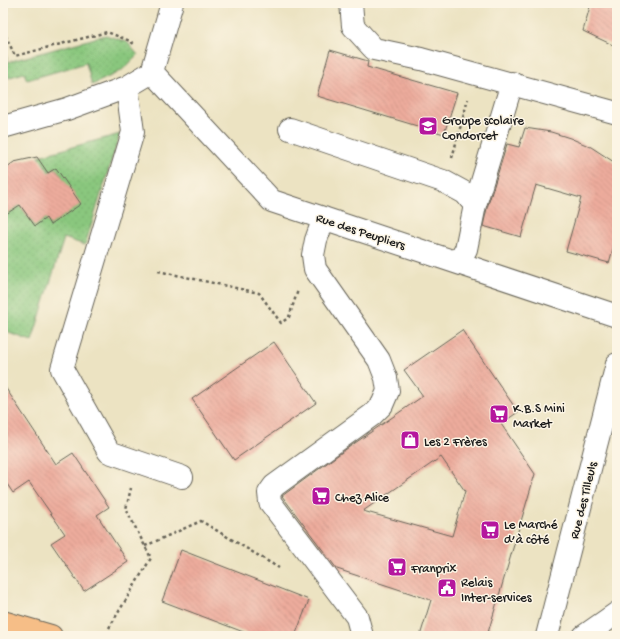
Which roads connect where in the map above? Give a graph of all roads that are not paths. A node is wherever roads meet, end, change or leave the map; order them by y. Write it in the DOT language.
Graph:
graph roads {
  1 [pos="172,3"];
  2 [pos="351,3"];
  3 [pos="152,72"];
  4 [pos="512,83"];
  5 [pos="127,87"];
  6 [pos="617,113"];
  7 [pos="3,127"];
  8 [pos="290,129"];
  9 [pos="475,205"];
  10 [pos="324,218"];
  11 [pos="459,262"];
  12 [pos="617,316"];
  13 [pos="617,364"];
  14 [pos="182,477"];
  15 [pos="617,614"];
  16 [pos="3,622"];
  17 [pos="51,636"];
  18 [pos="362,636"];
  19 [pos="547,636"];
  20 [pos="584,636"];
  1 -- 3 [label="street"];
  2 -- 4 [label="street"];
  3 -- 5 [label="street"];
  3 -- 10 [label="street, Rue des Peupliers"];
  4 -- 6 [label="street"];
  4 -- 9 [label="street"];
  5 -- 7 [label="street"];
  5 -- 14 [label="street"];
  8 -- 9 [label="street"];
  9 -- 11 [label="street"];
  10 -- 11 [label="street, Rue des Peupliers"];
  10 -- 18 [label="street"];
  11 -- 12 [label="street, Rue des Peupliers"];
  13 -- 19 [label="street, Rue des Tilleuls"];
  15 -- 20 [label="street"];
  16 -- 17 [label="main road"];
}
